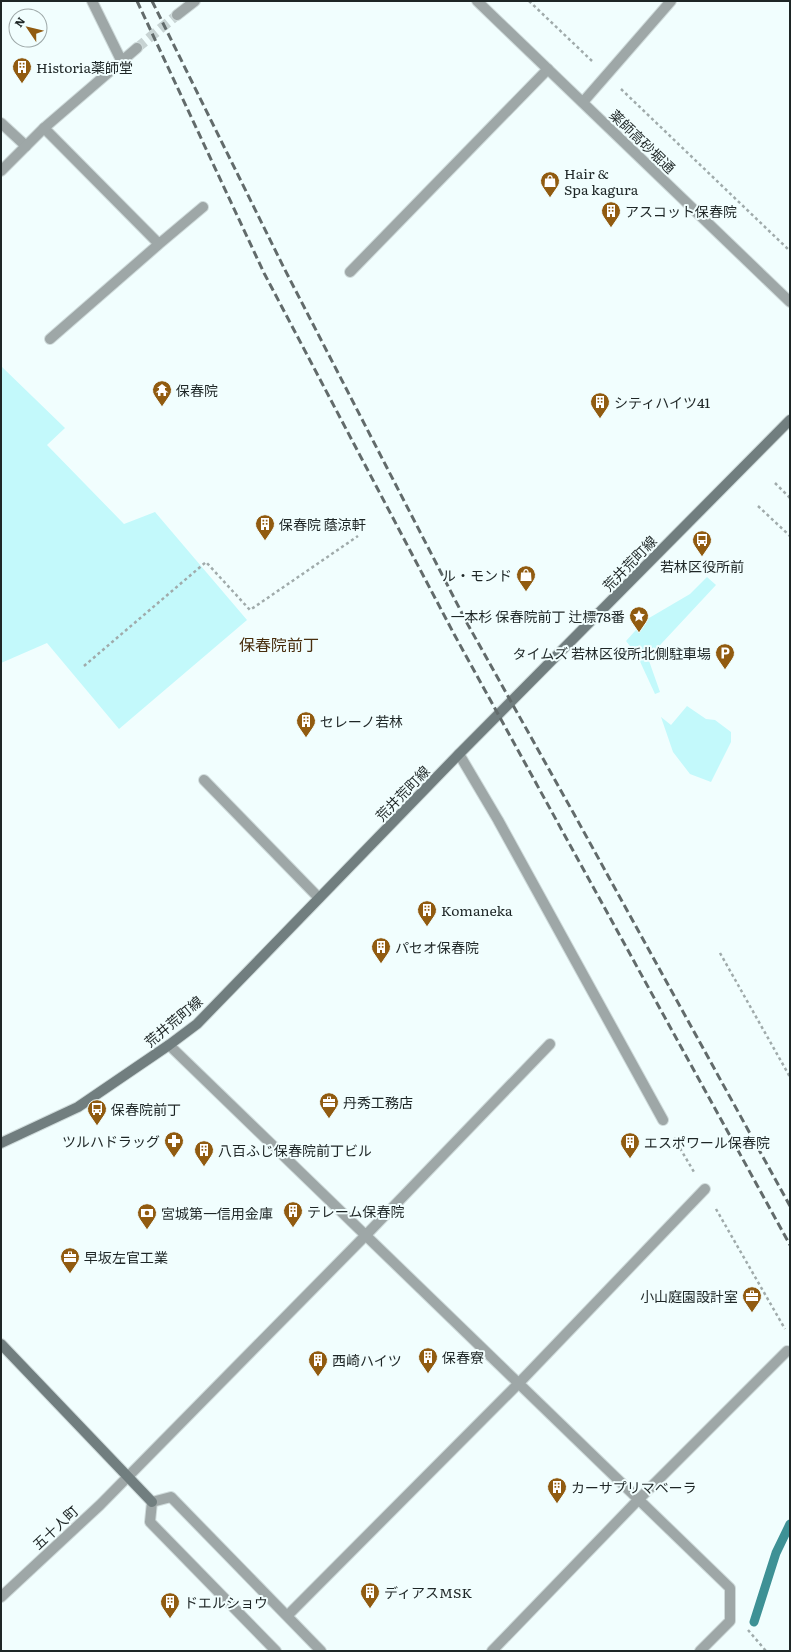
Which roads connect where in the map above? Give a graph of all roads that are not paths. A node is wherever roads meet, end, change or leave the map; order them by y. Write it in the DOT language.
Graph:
graph roads {
  1 [pos="92,1"];
  2 [pos="195,1"];
  3 [pos="477,1"];
  4 [pos="671,1"];
  5 [pos="177,15"];
  6 [pos="137,48"];
  7 [pos="122,62"];
  8 [pos="548,69"];
  9 [pos="583,102"];
  10 [pos="1,123"];
  11 [pos="44,128"];
  12 [pos="26,146"];
  13 [pos="1,171"];
  14 [pos="203,207"];
  15 [pos="159,244"];
  16 [pos="350,272"];
  17 [pos="790,302"];
  18 [pos="50,340"];
  19 [pos="790,420"];
  20 [pos="459,754"];
  21 [pos="204,780"];
  22 [pos="319,898"];
  23 [pos="550,1044"];
  24 [pos="169,1045"];
  25 [pos="663,1120"];
  26 [pos="1,1144"];
  27 [pos="705,1189"];
  28 [pos="366,1235"];
  29 [pos="1,1344"];
  30 [pos="787,1351"];
  31 [pos="518,1384"];
  32 [pos="127,1477"];
  33 [pos="638,1500"];
  34 [pos="152,1502"];
  35 [pos="1,1597"];
  36 [pos="287,1616"];
  37 [pos="276,1651"];
  38 [pos="321,1651"];
  39 [pos="492,1651"];
  40 [pos="700,1651"];
  1 -- 7 [label="street"];
  2 -- 5 [label="street"];
  3 -- 8 [label="street, 薬師高砂堀通"];
  4 -- 9 [label="street"];
  6 -- 7 [label="street"];
  7 -- 11 [label="street"];
  8 -- 9 [label="street, 薬師高砂堀通"];
  8 -- 16 [label="street"];
  9 -- 17 [label="street, 薬師高砂堀通"];
  10 -- 12 [label="street"];
  11 -- 12 [label="street"];
  11 -- 15 [label="street"];
  12 -- 13 [label="street"];
  14 -- 15 [label="street"];
  15 -- 18 [label="street"];
  19 -- 20 [label="main road, 荒井荒町線"];
  20 -- 22 [label="main road, 荒井荒町線"];
  20 -- 25 [label="street"];
  21 -- 22 [label="street"];
  22 -- 24 [label="main road, 荒井荒町線"];
  23 -- 28 [label="street, 五十人町"];
  24 -- 26 [label="main road, 荒井荒町線"];
  24 -- 28 [label="street"];
  27 -- 31 [label="street"];
  28 -- 31 [label="street"];
  28 -- 32 [label="street, 五十人町"];
  29 -- 32 [label="main road"];
  30 -- 33 [label="street"];
  31 -- 33 [label="street"];
  31 -- 36 [label="street"];
  32 -- 34 [label="main road"];
  32 -- 35 [label="street, 五十人町"];
  33 -- 39 [label="street"];
  33 -- 40 [label="street"];
  34 -- 36 [label="street"];
  34 -- 37 [label="street"];
  36 -- 38 [label="street"];
}
